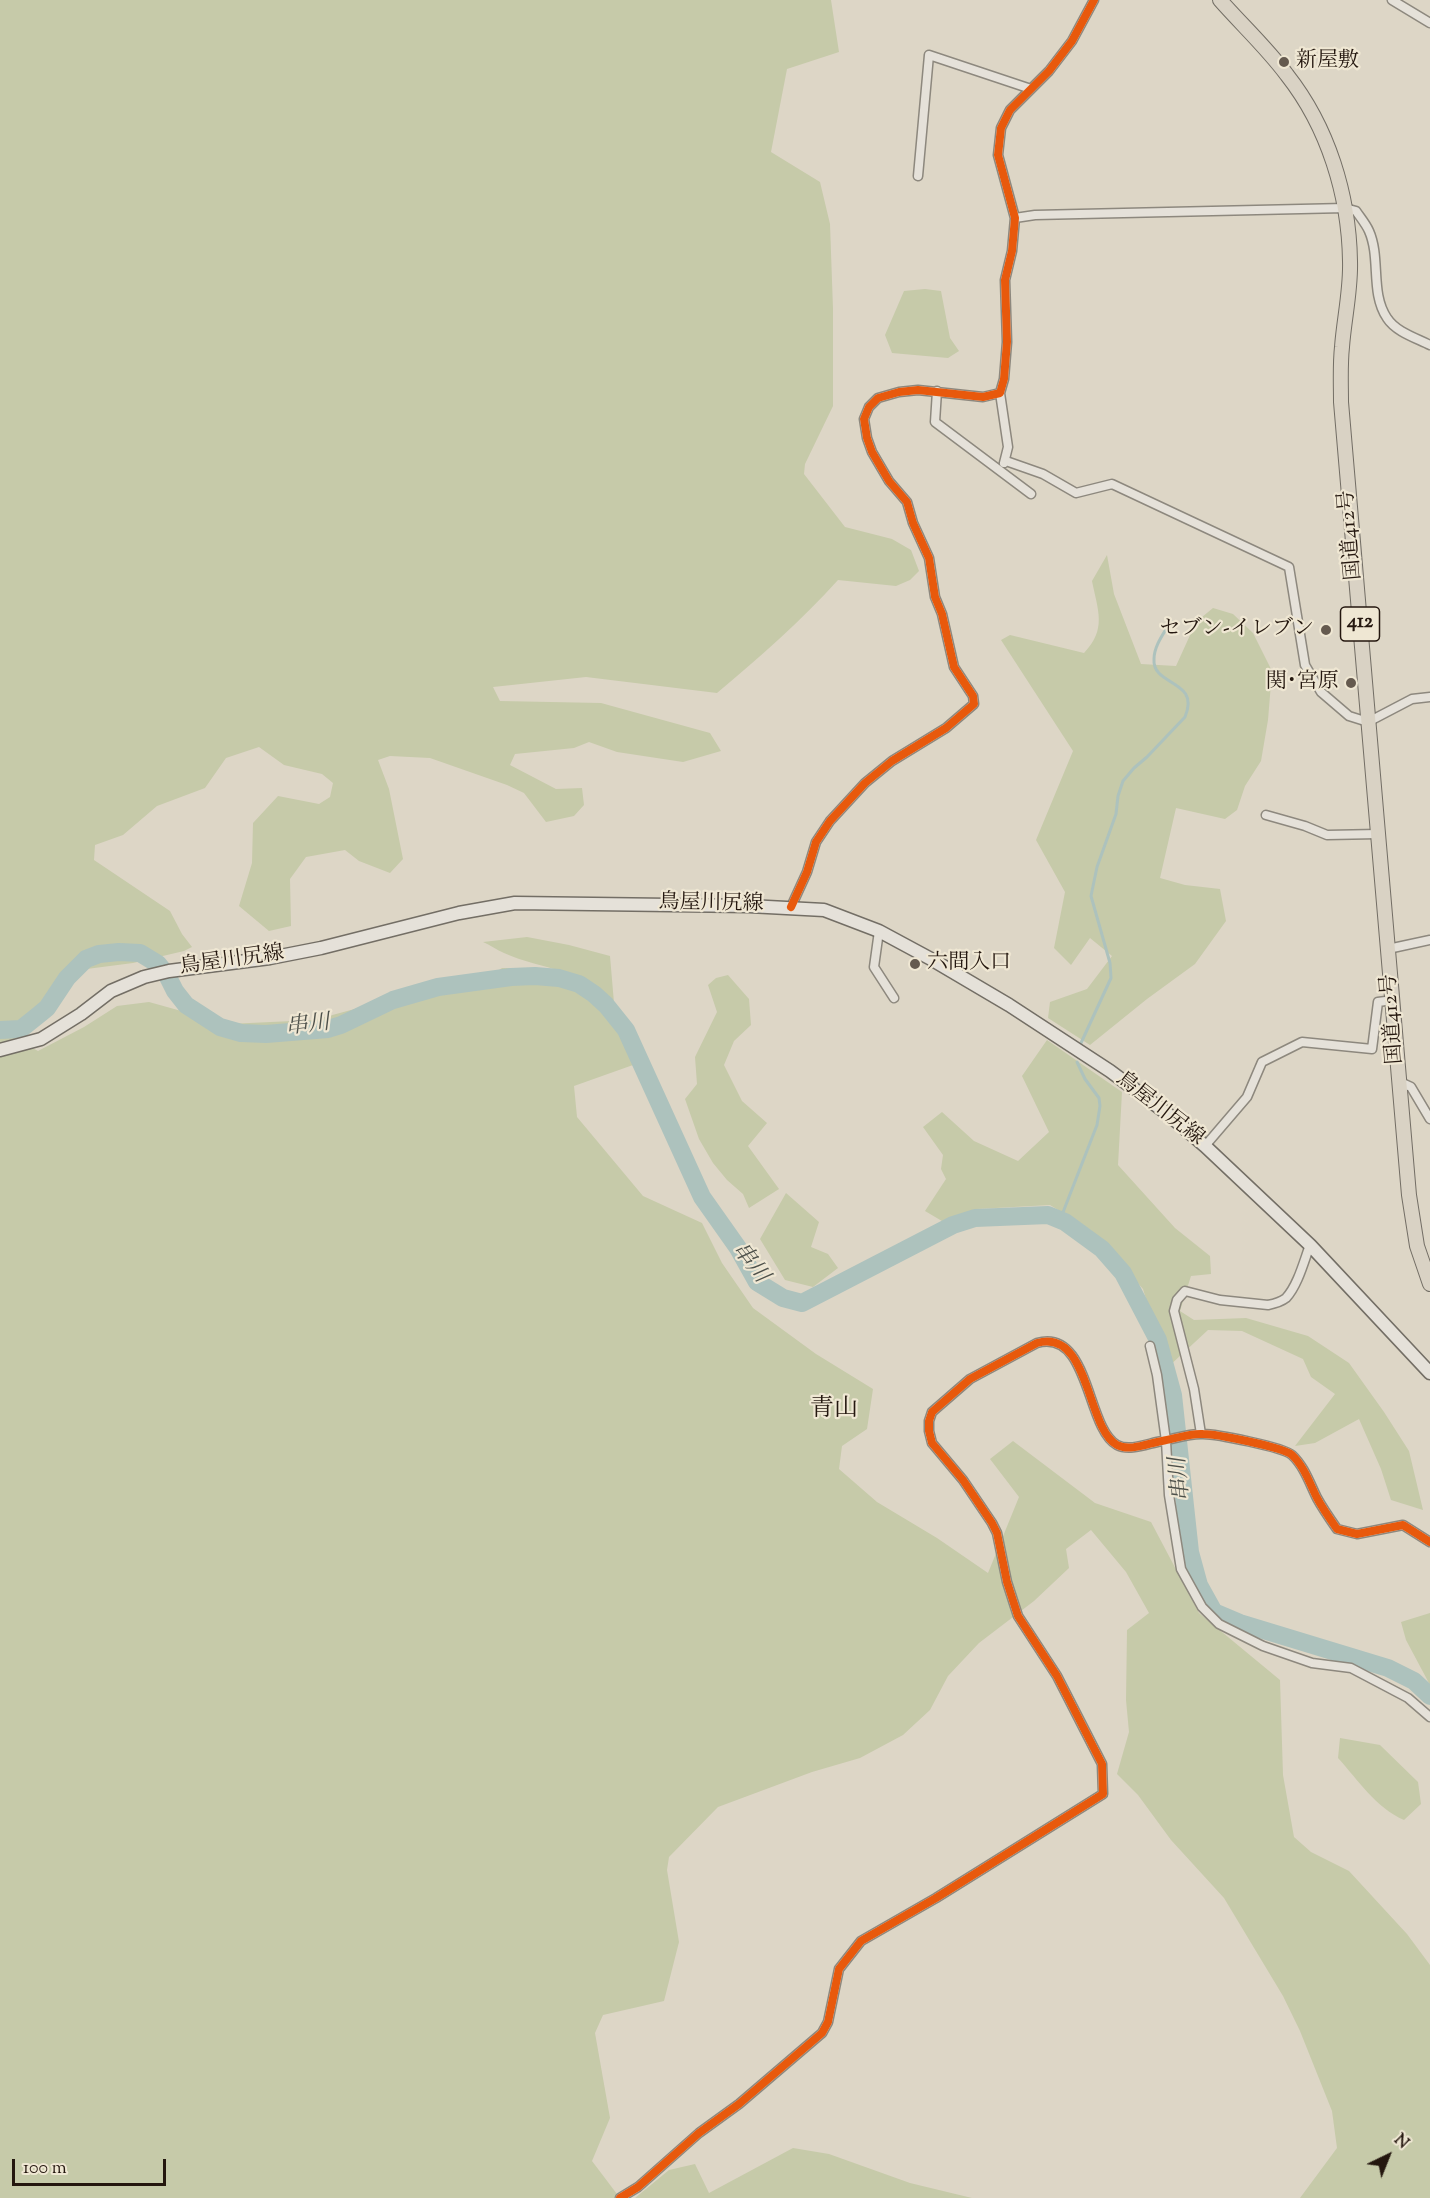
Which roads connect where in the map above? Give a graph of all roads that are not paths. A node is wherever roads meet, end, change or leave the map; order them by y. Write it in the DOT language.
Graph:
graph roads {
  1 [pos="1094,0"];
  2 [pos="1220,0"];
  3 [pos="1392,0"];
  4 [pos="1430,23"];
  5 [pos="1031,89"];
  6 [pos="918,176"];
  7 [pos="1345,208"];
  8 [pos="1016,218"];
  9 [pos="1430,345"];
  10 [pos="937,391"];
  11 [pos="1000,393"];
  12 [pos="1006,461"];
  13 [pos="1001,472"];
  14 [pos="1030,494"];
  15 [pos="1430,698"];
  16 [pos="1368,722"];
  17 [pos="1266,814"];
  18 [pos="1378,834"];
  19 [pos="791,907"];
  20 [pos="879,931"];
  21 [pos="1430,940"];
  22 [pos="1388,949"];
  23 [pos="894,998"];
  24 [pos="1393,1000"];
  25 [pos="0,1050"];
  26 [pos="1398,1081"];
  27 [pos="1430,1119"];
  28 [pos="1205,1146"];
  29 [pos="1310,1245"];
  30 [pos="1430,1284"];
  31 [pos="1150,1346"];
  32 [pos="1430,1373"];
  33 [pos="1197,1434"];
  34 [pos="1168,1441"];
  35 [pos="1430,1542"];
  36 [pos="1430,1717"];
  37 [pos="620,2198"];
  1 -- 5 [label="street"];
  2 -- 7 [label="highway, 国道412号 / 412"];
  3 -- 4 [label="street"];
  5 -- 6 [label="street"];
  5 -- 8 [label="street"];
  7 -- 8 [label="street"];
  7 -- 9 [label="street"];
  7 -- 16 [label="highway, 国道412号 / 412"];
  8 -- 11 [label="street"];
  10 -- 11 [label="street"];
  10 -- 13 [label="street"];
  10 -- 19 [label="street"];
  11 -- 12 [label="street"];
  12 -- 13 [label="street"];
  12 -- 16 [label="street"];
  13 -- 14 [label="street"];
  15 -- 16 [label="street"];
  16 -- 18 [label="highway, 国道412号 / 412"];
  17 -- 18 [label="street"];
  18 -- 22 [label="highway, 国道412号 / 412"];
  19 -- 20 [label="main road, 鳥屋川尻線"];
  19 -- 25 [label="main road, 鳥屋川尻線"];
  20 -- 23 [label="street"];
  20 -- 28 [label="main road, 鳥屋川尻線"];
  21 -- 22 [label="street"];
  22 -- 24 [label="highway, 国道412号 / 412"];
  24 -- 26 [label="highway, 国道412号 / 412"];
  24 -- 28 [label="street"];
  26 -- 27 [label="street"];
  26 -- 30 [label="highway, 国道412号 / 412"];
  28 -- 29 [label="main road, 鳥屋川尻線"];
  29 -- 32 [label="main road, 鳥屋川尻線"];
  29 -- 33 [label="street"];
  31 -- 34 [label="street"];
  33 -- 34 [label="street"];
  33 -- 35 [label="street"];
  34 -- 36 [label="street"];
  34 -- 37 [label="street"];
}
